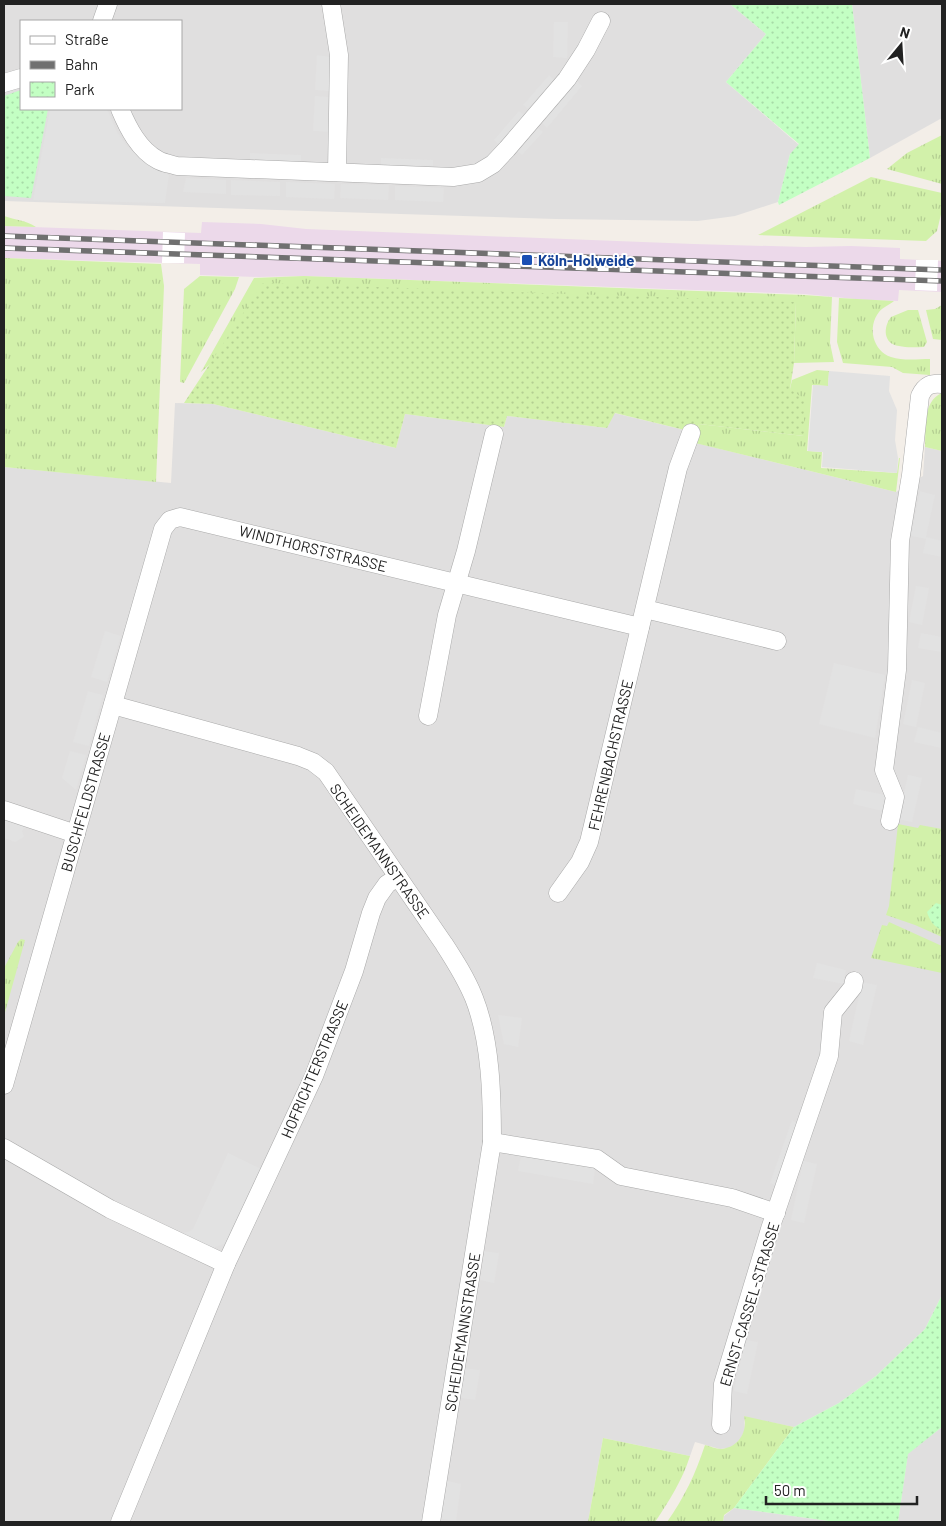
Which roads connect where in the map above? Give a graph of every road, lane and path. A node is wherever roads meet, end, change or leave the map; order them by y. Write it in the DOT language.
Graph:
graph roads {
  1 [pos="108,4"];
  2 [pos="331,4"];
  3 [pos="102,20"];
  4 [pos="601,21"];
  5 [pos="20,78"];
  6 [pos="4,83"];
  7 [pos="120,110"];
  8 [pos="337,172"];
  9 [pos="942,384"];
  10 [pos="691,433"];
  11 [pos="494,434"];
  12 [pos="170,520"];
  13 [pos="456,583"];
  14 [pos="645,609"];
  15 [pos="640,627"];
  16 [pos="778,641"];
  17 [pos="113,705"];
  18 [pos="428,716"];
  19 [pos="4,810"];
  20 [pos="890,820"];
  21 [pos="76,834"];
  22 [pos="398,877"];
  23 [pos="558,893"];
  24 [pos="854,981"];
  25 [pos="4,1085"];
  26 [pos="492,1142"];
  27 [pos="4,1148"];
  28 [pos="776,1213"];
  29 [pos="226,1264"];
  30 [pos="721,1424"];
  31 [pos="120,1522"];
  32 [pos="431,1522"];
  1 -- 3 [label="street"];
  2 -- 8 [label="street"];
  4 -- 8 [label="street"];
  5 -- 6 [label="street"];
  7 -- 8 [label="street"];
  9 -- 20 [label="street"];
  10 -- 14 [label="street, FEHRENBACHSTRASSE"];
  11 -- 13 [label="street"];
  12 -- 13 [label="street, WINDTHORSTSTRASSE"];
  12 -- 17 [label="street, BUSCHFELDSTRASSE"];
  13 -- 15 [label="street, WINDTHORSTSTRASSE"];
  13 -- 18 [label="street"];
  14 -- 15 [label="street, FEHRENBACHSTRASSE"];
  14 -- 16 [label="street"];
  15 -- 23 [label="street, FEHRENBACHSTRASSE"];
  17 -- 21 [label="street, BUSCHFELDSTRASSE"];
  17 -- 22 [label="street, SCHEIDEMANNSTRASSE"];
  19 -- 21 [label="street"];
  21 -- 25 [label="street, BUSCHFELDSTRASSE"];
  22 -- 26 [label="street, SCHEIDEMANNSTRASSE"];
  22 -- 29 [label="street, HOFRICHTERSTRASSE"];
  24 -- 28 [label="street, ERNST-CASSEL-STRASSE"];
  26 -- 28 [label="street, ERNST-CASSEL-STRASSE"];
  26 -- 32 [label="street, SCHEIDEMANNSTRASSE"];
  27 -- 29 [label="street"];
  28 -- 30 [label="street, ERNST-CASSEL-STRASSE"];
  29 -- 31 [label="street, HOFRICHTERSTRASSE"];
}
